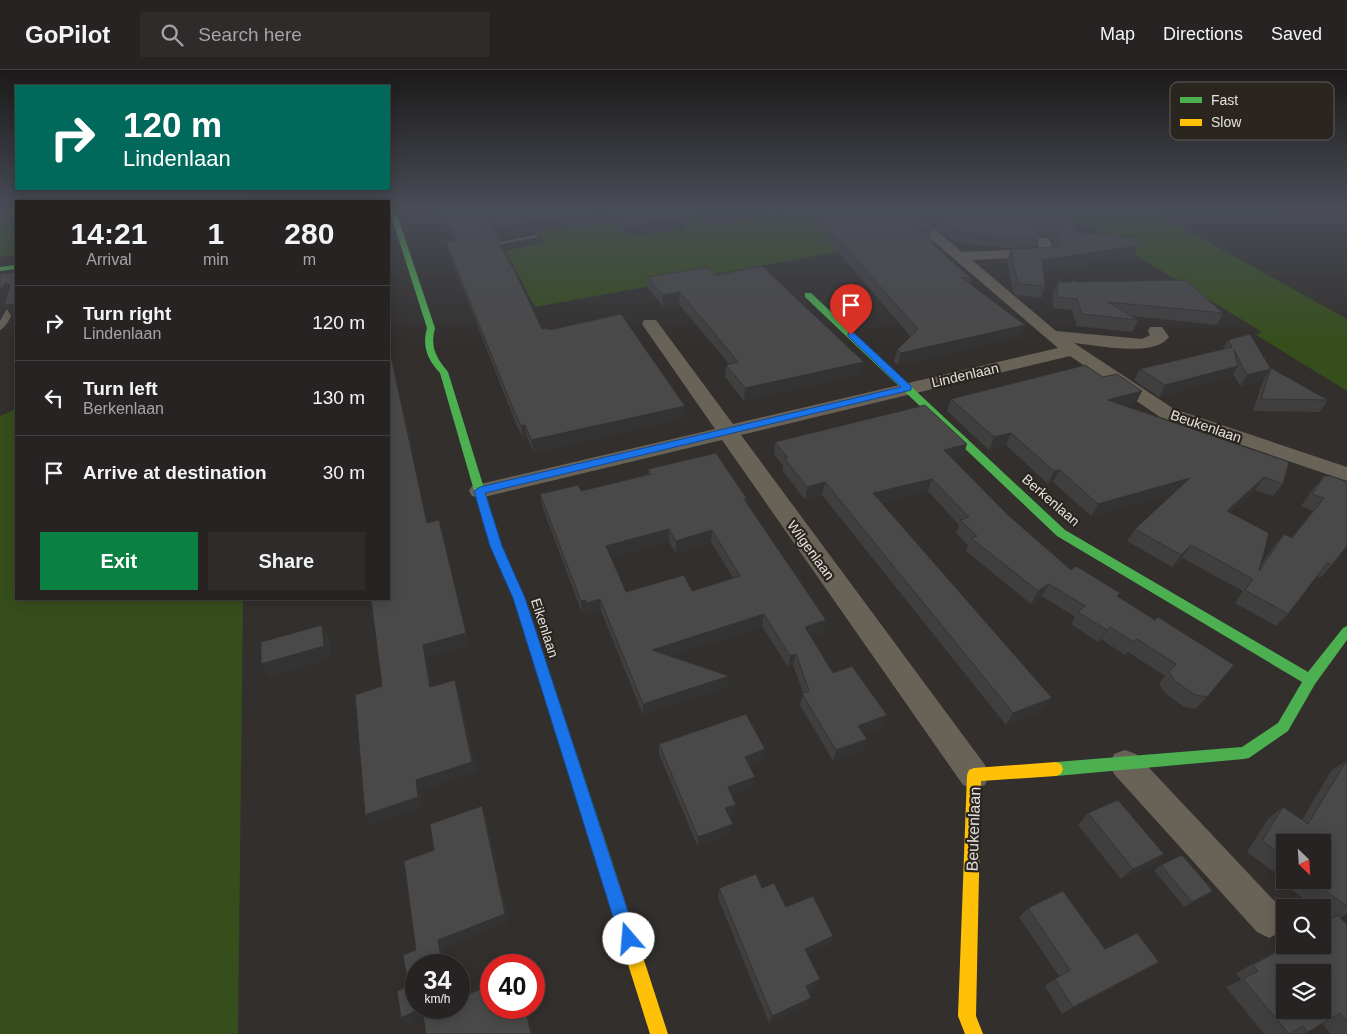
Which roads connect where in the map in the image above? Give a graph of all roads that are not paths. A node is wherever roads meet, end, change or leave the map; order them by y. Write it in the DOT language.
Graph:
graph roads {
  1 [pos="407,254"];
  2 [pos="956,254"];
  3 [pos="1018,254"];
  4 [pos="958,256"];
  5 [pos="15,267"];
  6 [pos="0,269"];
  7 [pos="808,295"];
  8 [pos="15,301"];
  9 [pos="650,324"];
  10 [pos="0,328"];
  11 [pos="1156,331"];
  12 [pos="1052,336"];
  13 [pos="1071,350"];
  14 [pos="908,388"];
  15 [pos="725,432"];
  16 [pos="1347,474"];
  17 [pos="480,491"];
  18 [pos="1347,630"];
  19 [pos="1310,680"];
  20 [pos="1125,764"];
  21 [pos="974,775"];
  22 [pos="1269,920"];
  23 [pos="659,1034"];
  24 [pos="974,1034"];
  1 -- 17 [label="street, Eikenlaan"];
  2 -- 4 [label="street, Beukenlaan"];
  3 -- 4 [label="street"];
  4 -- 12 [label="street, Beukenlaan"];
  5 -- 6 [label="street"];
  7 -- 14 [label="street, Berkenlaan"];
  8 -- 10 [label="lane"];
  9 -- 15 [label="street, Wilgenlaan"];
  11 -- 12 [label="street"];
  12 -- 13 [label="street, Beukenlaan"];
  13 -- 14 [label="street, Lindenlaan"];
  13 -- 16 [label="street, Beukenlaan"];
  14 -- 15 [label="street, Lindenlaan"];
  14 -- 19 [label="street, Berkenlaan"];
  15 -- 17 [label="street, Lindenlaan"];
  15 -- 21 [label="street, Wilgenlaan"];
  17 -- 23 [label="street, Eikenlaan"];
  18 -- 19 [label="street, Beukenlaan"];
  19 -- 20 [label="street, Beukenlaan"];
  20 -- 21 [label="street, Beukenlaan"];
  20 -- 22 [label="street"];
  21 -- 24 [label="street, Beukenlaan"];
}
